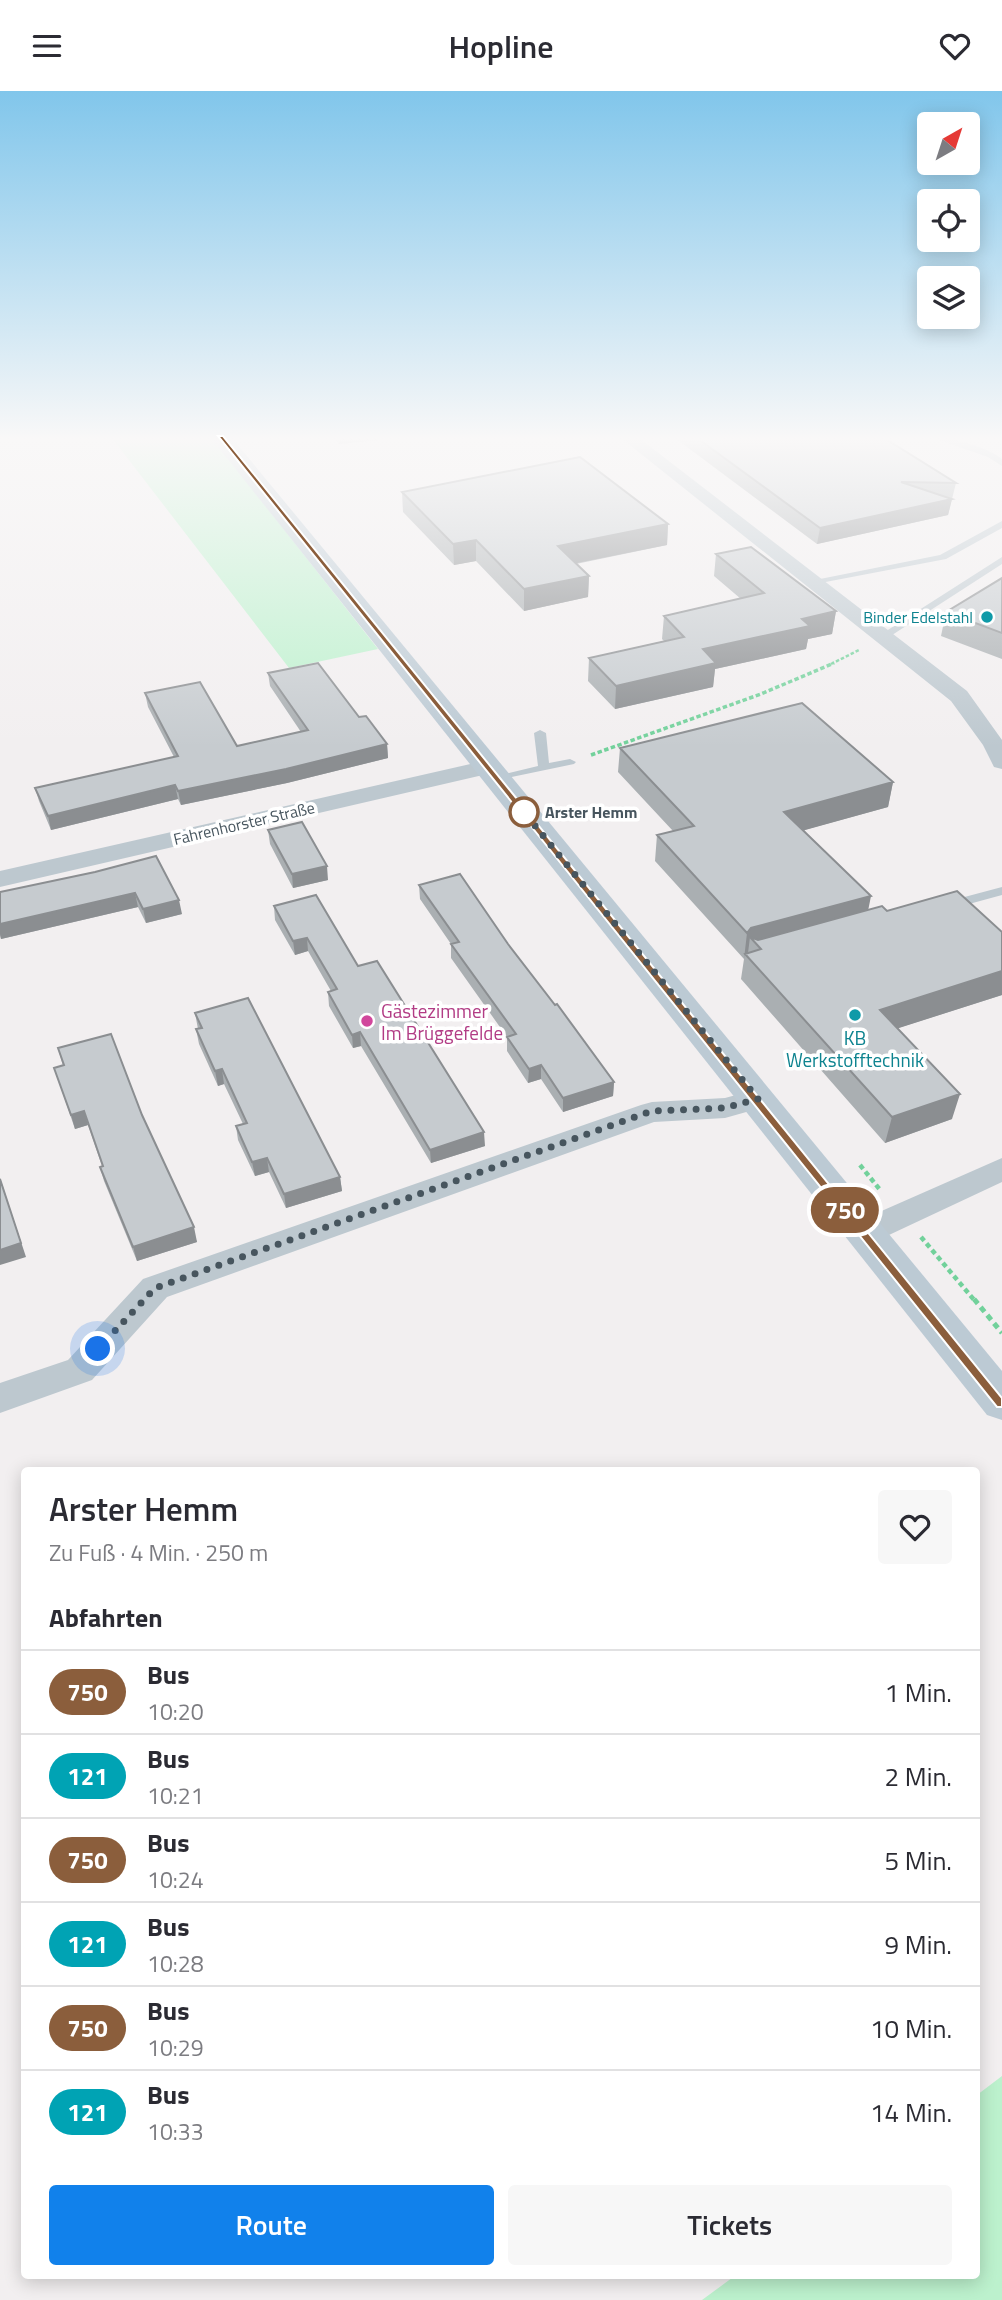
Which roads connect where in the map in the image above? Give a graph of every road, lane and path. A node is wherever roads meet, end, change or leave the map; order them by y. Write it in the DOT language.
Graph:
graph roads {
  1 [pos="304,541"];
  2 [pos="763,541"];
  3 [pos="971,541"];
  4 [pos="1002,560"];
  5 [pos="815,581"];
  6 [pos="885,635"];
  7 [pos="540,733"];
  8 [pos="1002,761"];
  9 [pos="570,762"];
  10 [pos="544,767"];
  11 [pos="492,773"];
  12 [pos="0,879"];
  13 [pos="1002,891"];
  14 [pos="936,909"];
  15 [pos="758,1099"];
  16 [pos="1002,1169"];
  17 [pos="863,1233"];
  18 [pos="0,1398"];
  19 [pos="1002,1402"];
  1 -- 11 [label="street"];
  2 -- 5 [label="street"];
  3 -- 5 [label="lane"];
  4 -- 6 [label="lane"];
  5 -- 6 [label="street"];
  6 -- 8 [label="street"];
  6 -- 9 [label="path"];
  7 -- 10 [label="lane"];
  9 -- 10 [label="lane"];
  10 -- 11 [label="lane"];
  11 -- 12 [label="street, Fahrenhorster Straße"];
  11 -- 15 [label="street"];
  13 -- 14 [label="lane"];
  15 -- 17 [label="street"];
  15 -- 18 [label="street"];
  16 -- 17 [label="street"];
  17 -- 19 [label="street"];
}
